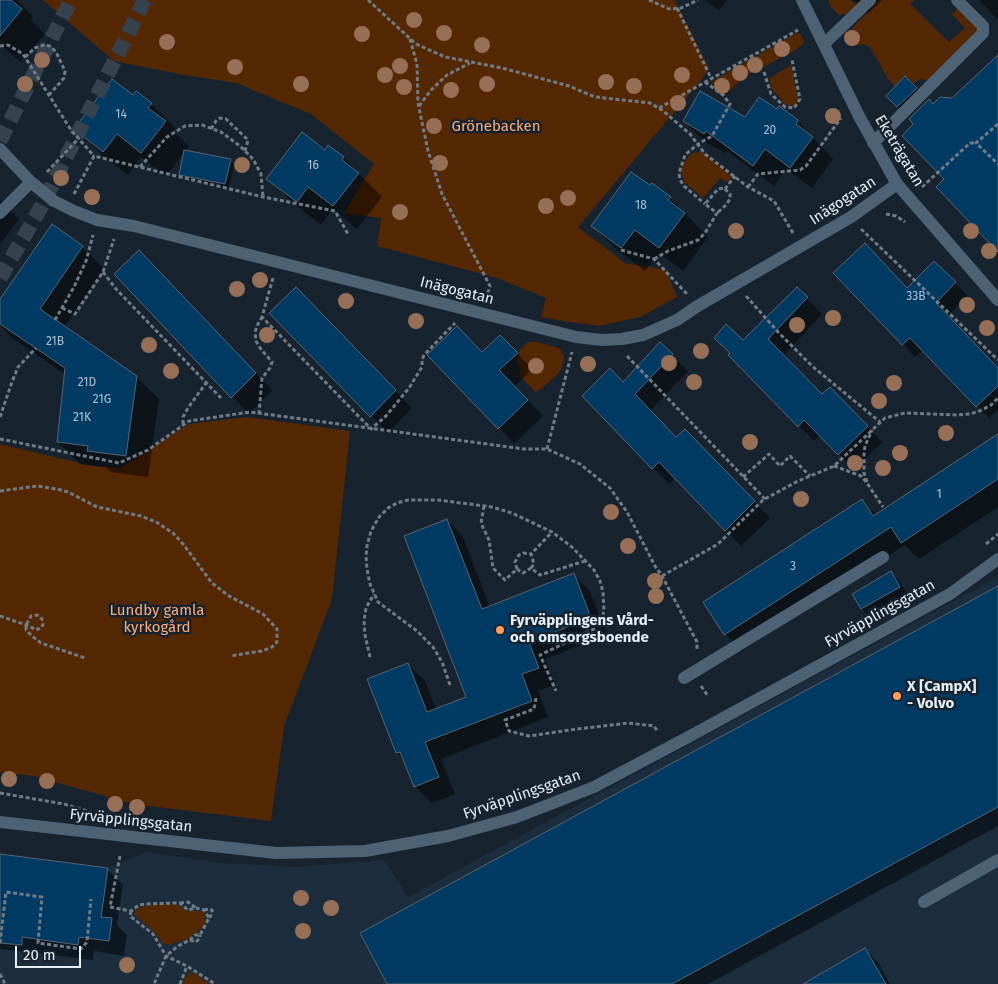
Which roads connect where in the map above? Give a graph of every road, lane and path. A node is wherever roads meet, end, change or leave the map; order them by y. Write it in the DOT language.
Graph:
graph roads {
  1 [pos="368,0"];
  2 [pos="649,0"];
  3 [pos="698,0"];
  4 [pos="802,0"];
  5 [pos="870,0"];
  6 [pos="956,0"];
  7 [pos="677,8"];
  8 [pos="800,29"];
  9 [pos="410,39"];
  10 [pos="824,44"];
  11 [pos="0,46"];
  12 [pos="25,57"];
  13 [pos="792,60"];
  14 [pos="470,62"];
  15 [pos="764,72"];
  16 [pos="711,78"];
  17 [pos="704,82"];
  18 [pos="50,95"];
  19 [pos="419,106"];
  20 [pos="659,108"];
  21 [pos="843,116"];
  22 [pos="998,124"];
  23 [pos="211,129"];
  24 [pos="78,138"];
  25 [pos="873,142"];
  26 [pos="698,144"];
  27 [pos="976,144"];
  28 [pos="0,149"];
  29 [pos="245,151"];
  30 [pos="94,156"];
  31 [pos="998,164"];
  32 [pos="140,167"];
  33 [pos="735,176"];
  34 [pos="37,180"];
  35 [pos="918,181"];
  36 [pos="897,184"];
  37 [pos="748,186"];
  38 [pos="725,189"];
  39 [pos="263,197"];
  40 [pos="71,199"];
  41 [pos="705,204"];
  42 [pos="0,213"];
  43 [pos="717,213"];
  44 [pos="880,217"];
  45 [pos="866,224"];
  46 [pos="96,225"];
  47 [pos="910,226"];
  48 [pos="348,234"];
  49 [pos="802,246"];
  50 [pos="622,250"];
  51 [pos="654,259"];
  52 [pos="103,272"];
  53 [pos="282,279"];
  54 [pos="744,293"];
  55 [pos="998,300"];
  56 [pos="484,302"];
  57 [pos="696,307"];
  58 [pos="62,308"];
  59 [pos="262,318"];
  60 [pos="448,319"];
  61 [pos="55,320"];
  62 [pos="576,337"];
  63 [pos="36,348"];
  64 [pos="565,349"];
  65 [pos="572,351"];
  66 [pos="626,351"];
  67 [pos="579,352"];
  68 [pos="998,360"];
  69 [pos="206,383"];
  70 [pos="221,398"];
  71 [pos="998,398"];
  72 [pos="259,414"];
  73 [pos="0,417"];
  74 [pos="880,422"];
  75 [pos="183,425"];
  76 [pos="874,427"];
  77 [pos="371,428"];
  78 [pos="0,439"];
  79 [pos="547,448"];
  80 [pos="834,466"];
  81 [pos="810,476"];
  82 [pos="743,477"];
  83 [pos="867,483"];
  84 [pos="0,491"];
  85 [pos="765,499"];
  86 [pos="484,506"];
  87 [pos="883,507"];
  88 [pos="552,532"];
  89 [pos="998,534"];
  90 [pos="983,546"];
  91 [pos="531,554"];
  92 [pos="883,557"];
  93 [pos="998,559"];
  94 [pos="586,561"];
  95 [pos="531,568"];
  96 [pos="517,569"];
  97 [pos="662,576"];
  98 [pos="374,594"];
  99 [pos="0,616"];
  100 [pos="26,624"];
  101 [pos="230,656"];
  102 [pos="370,657"];
  103 [pos="85,658"];
  104 [pos="698,670"];
  105 [pos="684,678"];
  106 [pos="450,685"];
  107 [pos="556,691"];
  108 [pos="708,696"];
  109 [pos="536,698"];
  110 [pos="666,728"];
  111 [pos="658,732"];
  112 [pos="651,735"];
  113 [pos="0,793"];
  114 [pos="100,815"];
  115 [pos="0,822"];
  116 [pos="120,856"];
  117 [pos="998,860"];
  118 [pos="91,899"];
  119 [pos="924,902"];
  120 [pos="180,904"];
  121 [pos="196,908"];
  122 [pos="204,910"];
  123 [pos="131,911"];
  124 [pos="209,918"];
  125 [pos="0,943"];
  126 [pos="166,956"];
  127 [pos="187,966"];
  128 [pos="0,974"];
  129 [pos="5,984"];
  130 [pos="154,984"];
  131 [pos="180,984"];
  132 [pos="215,984"];
  1 -- 9 [label="path"];
  2 -- 7 [label="path"];
  3 -- 7 [label="path"];
  4 -- 10 [label="street, Eketrägatan"];
  5 -- 10 [label="street"];
  6 -- 25 [label="street"];
  7 -- 16 [label="path"];
  8 -- 16 [label="path"];
  9 -- 14 [label="path"];
  9 -- 19 [label="path"];
  10 -- 25 [label="street, Eketrägatan"];
  11 -- 12 [label="path"];
  12 -- 18 [label="path"];
  12 -- 18 [label="path"];
  13 -- 15 [label="path"];
  14 -- 19 [label="path"];
  14 -- 20 [label="path"];
  16 -- 17 [label="path"];
  17 -- 20 [label="path"];
  17 -- 26 [label="path"];
  18 -- 24 [label="path"];
  19 -- 56 [label="path"];
  20 -- 26 [label="path"];
  21 -- 37 [label="path"];
  22 -- 27 [label="path"];
  23 -- 29 [label="path"];
  23 -- 29 [label="path"];
  23 -- 32 [label="path"];
  24 -- 30 [label="path"];
  24 -- 34 [label="path"];
  25 -- 36 [label="street, Eketrägatan"];
  26 -- 33 [label="path"];
  26 -- 41 [label="path"];
  27 -- 31 [label="path"];
  27 -- 35 [label="path"];
  28 -- 34 [label="street, Inägogatan"];
  29 -- 39 [label="path"];
  30 -- 32 [label="path"];
  30 -- 40 [label="path"];
  32 -- 39 [label="path"];
  33 -- 37 [label="path"];
  33 -- 38 [label="path"];
  34 -- 42 [label="street"];
  34 -- 46 [label="street, Inägogatan"];
  36 -- 49 [label="street, Inägogatan"];
  36 -- 55 [label="street, Eketrägatan"];
  37 -- 49 [label="path"];
  38 -- 41 [label="path"];
  38 -- 43 [label="path"];
  39 -- 48 [label="path"];
  41 -- 43 [label="path"];
  43 -- 51 [label="path"];
  44 -- 47 [label="path"];
  45 -- 68 [label="path"];
  46 -- 52 [label="path"];
  46 -- 58 [label="path"];
  46 -- 62 [label="street, Inägogatan"];
  49 -- 57 [label="street, Inägogatan"];
  50 -- 51 [label="path"];
  51 -- 57 [label="path"];
  52 -- 58 [label="path"];
  52 -- 69 [label="path"];
  53 -- 59 [label="path"];
  54 -- 74 [label="path"];
  57 -- 62 [label="street, Inägogatan"];
  58 -- 61 [label="path"];
  59 -- 72 [label="path"];
  59 -- 77 [label="path"];
  60 -- 77 [label="path"];
  62 -- 65 [label="path"];
  63 -- 73 [label="path"];
  64 -- 65 [label="path"];
  65 -- 67 [label="path"];
  65 -- 79 [label="path"];
  66 -- 82 [label="path"];
  69 -- 70 [label="path"];
  69 -- 75 [label="path"];
  71 -- 74 [label="path"];
  72 -- 75 [label="path"];
  72 -- 77 [label="path"];
  74 -- 76 [label="path"];
  75 -- 78 [label="path"];
  76 -- 80 [label="path"];
  76 -- 83 [label="path"];
  77 -- 79 [label="path"];
  79 -- 97 [label="path"];
  80 -- 81 [label="path"];
  80 -- 83 [label="path"];
  81 -- 82 [label="path"];
  81 -- 85 [label="path"];
  82 -- 85 [label="path"];
  83 -- 87 [label="path"];
  84 -- 101 [label="path"];
  85 -- 97 [label="path"];
  86 -- 88 [label="path"];
  86 -- 96 [label="path"];
  86 -- 98 [label="path"];
  88 -- 91 [label="path"];
  88 -- 94 [label="path"];
  89 -- 90 [label="path"];
  91 -- 95 [label="path"];
  91 -- 96 [label="path"];
  92 -- 104 [label="street"];
  93 -- 115 [label="street, Fyrväpplingsgatan"];
  94 -- 95 [label="path"];
  94 -- 107 [label="path"];
  95 -- 96 [label="path"];
  97 -- 104 [label="path"];
  98 -- 102 [label="path"];
  98 -- 106 [label="path"];
  99 -- 100 [label="path"];
  100 -- 100 [label="path"];
  100 -- 103 [label="path"];
  104 -- 105 [label="street"];
  104 -- 108 [label="path"];
  109 -- 111 [label="path"];
  110 -- 111 [label="path"];
  111 -- 112 [label="path"];
  113 -- 114 [label="path"];
  116 -- 123 [label="path"];
  117 -- 119 [label="street"];
  118 -- 125 [label="path"];
  120 -- 121 [label="path"];
  120 -- 121 [label="path"];
  120 -- 123 [label="path"];
  121 -- 122 [label="path"];
  122 -- 124 [label="path"];
  122 -- 124 [label="path"];
  123 -- 126 [label="path"];
  124 -- 126 [label="path"];
  126 -- 127 [label="path"];
  126 -- 130 [label="path"];
  127 -- 131 [label="path"];
  127 -- 132 [label="path"];
  128 -- 129 [label="path"];
}
